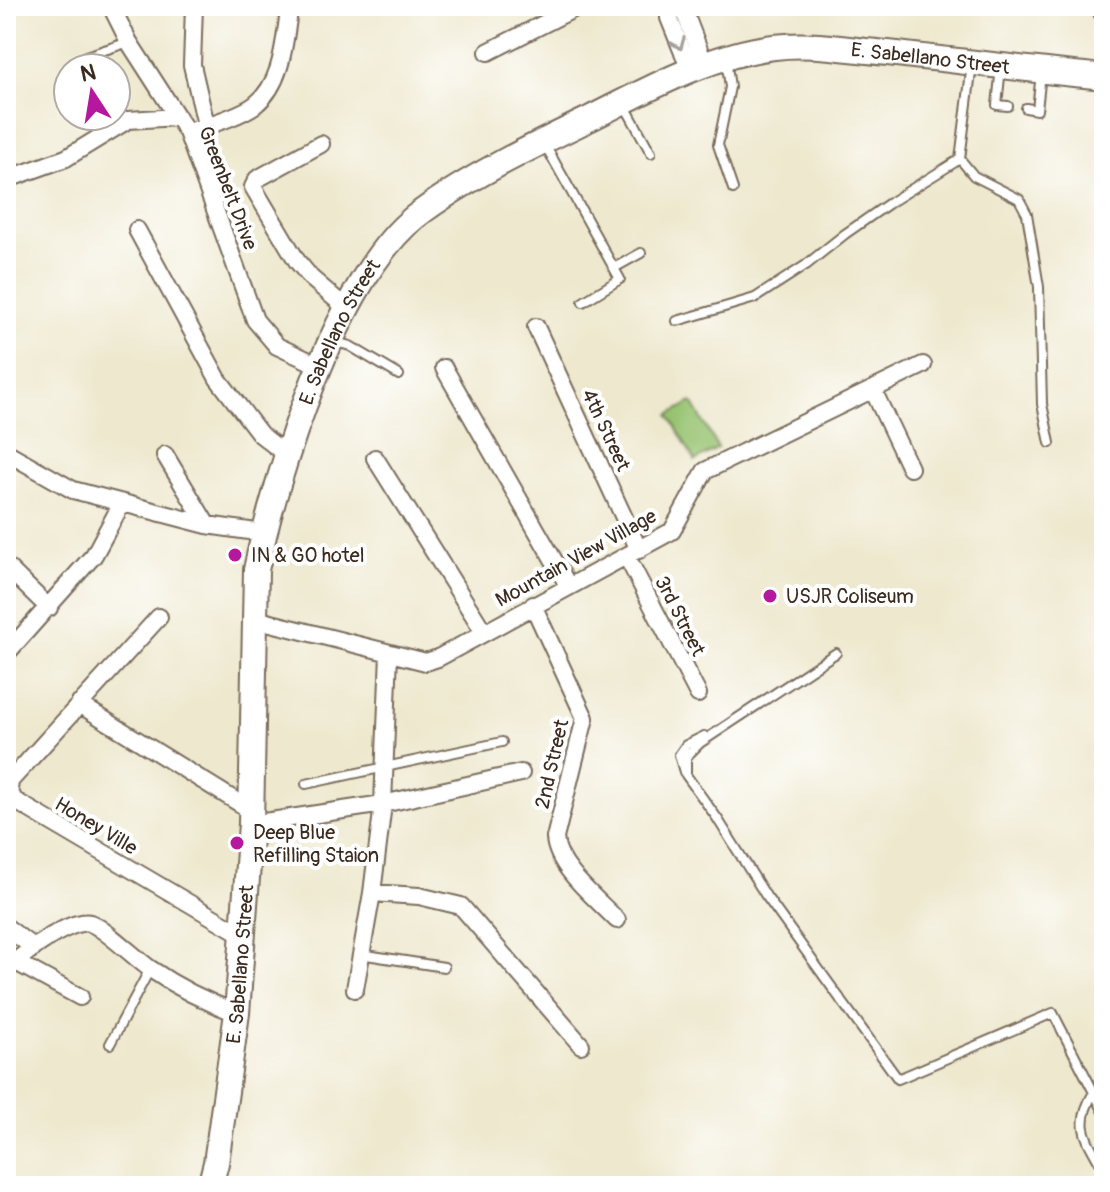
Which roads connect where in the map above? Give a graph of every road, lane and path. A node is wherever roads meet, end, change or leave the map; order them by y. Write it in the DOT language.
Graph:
graph roads {
  1 [pos="111,6"];
  2 [pos="194,6"];
  3 [pos="290,6"];
  4 [pos="579,6"];
  5 [pos="669,6"];
  6 [pos="680,6"];
  7 [pos="1094,6"];
  8 [pos="1104,24"];
  9 [pos="129,42"];
  10 [pos="98,52"];
  11 [pos="488,52"];
  12 [pos="972,63"];
  13 [pos="707,64"];
  14 [pos="1001,66"];
  15 [pos="1041,70"];
  16 [pos="1104,77"];
  17 [pos="623,102"];
  18 [pos="1008,106"];
  19 [pos="1026,108"];
  20 [pos="178,117"];
  21 [pos="206,125"];
  22 [pos="187,132"];
  23 [pos="543,142"];
  24 [pos="321,144"];
  25 [pos="651,153"];
  26 [pos="960,159"];
  27 [pos="6,173"];
  28 [pos="733,189"];
  29 [pos="137,230"];
  30 [pos="641,253"];
  31 [pos="614,268"];
  32 [pos="583,302"];
  33 [pos="346,308"];
  34 [pos="677,321"];
  35 [pos="536,327"];
  36 [pos="331,341"];
  37 [pos="923,365"];
  38 [pos="320,366"];
  39 [pos="444,368"];
  40 [pos="399,375"];
  41 [pos="873,390"];
  42 [pos="1050,443"];
  43 [pos="6,452"];
  44 [pos="165,455"];
  45 [pos="288,456"];
  46 [pos="375,458"];
  47 [pos="910,468"];
  48 [pos="122,503"];
  49 [pos="207,525"];
  50 [pos="263,533"];
  51 [pos="633,553"];
  52 [pos="6,566"];
  53 [pos="569,587"];
  54 [pos="533,605"];
  55 [pos="49,608"];
  56 [pos="159,617"];
  57 [pos="255,619"];
  58 [pos="484,632"];
  59 [pos="389,653"];
  60 [pos="836,653"];
  61 [pos="6,654"];
  62 [pos="698,694"];
  63 [pos="79,704"];
  64 [pos="502,742"];
  65 [pos="385,766"];
  66 [pos="521,773"];
  67 [pos="306,784"];
  68 [pos="383,804"];
  69 [pos="251,818"];
  70 [pos="372,893"];
  71 [pos="617,920"];
  72 [pos="6,927"];
  73 [pos="243,935"];
  74 [pos="34,948"];
  75 [pos="359,954"];
  76 [pos="10,966"];
  77 [pos="444,967"];
  78 [pos="150,969"];
  79 [pos="355,989"];
  80 [pos="80,997"];
  81 [pos="237,1013"];
  82 [pos="110,1044"];
  83 [pos="581,1045"];
  84 [pos="1094,1092"];
  85 [pos="1104,1112"];
  86 [pos="1104,1171"];
  87 [pos="210,1186"];
  1 -- 9 [label="street, Greenbelt Drive"];
  2 -- 21 [label="street"];
  3 -- 21 [label="street"];
  4 -- 11 [label="street"];
  5 -- 13 [label="street, one-way"];
  6 -- 13 [label="street"];
  7 -- 8 [label="lane"];
  9 -- 10 [label="lane"];
  9 -- 20 [label="street, Greenbelt Drive"];
  12 -- 13 [label="street, E. Sabellano Street"];
  12 -- 14 [label="street, E. Sabellano Street"];
  12 -- 26 [label="lane"];
  13 -- 17 [label="street, E. Sabellano Street"];
  13 -- 28 [label="lane"];
  14 -- 15 [label="street, E. Sabellano Street"];
  14 -- 18 [label="lane"];
  15 -- 16 [label="street, E. Sabellano Street"];
  15 -- 19 [label="lane"];
  17 -- 23 [label="street, E. Sabellano Street"];
  17 -- 25 [label="lane"];
  20 -- 22 [label="street, Greenbelt Drive"];
  20 -- 27 [label="street"];
  21 -- 22 [label="street"];
  22 -- 38 [label="street, Greenbelt Drive"];
  23 -- 31 [label="lane"];
  23 -- 33 [label="street, E. Sabellano Street"];
  24 -- 33 [label="street"];
  26 -- 34 [label="lane"];
  26 -- 42 [label="lane"];
  29 -- 45 [label="street"];
  30 -- 31 [label="lane"];
  31 -- 32 [label="lane"];
  33 -- 36 [label="street, E. Sabellano Street"];
  35 -- 51 [label="street, 4th Street"];
  36 -- 38 [label="street, E. Sabellano Street"];
  36 -- 40 [label="lane"];
  37 -- 41 [label="street, Mountain View Village"];
  38 -- 45 [label="street, E. Sabellano Street"];
  39 -- 53 [label="street"];
  41 -- 47 [label="street"];
  41 -- 51 [label="street, Mountain View Village"];
  43 -- 48 [label="street"];
  44 -- 49 [label="street"];
  45 -- 50 [label="street, E. Sabellano Street"];
  46 -- 58 [label="street"];
  48 -- 49 [label="street"];
  48 -- 55 [label="street"];
  49 -- 50 [label="street"];
  50 -- 57 [label="street, E. Sabellano Street"];
  51 -- 53 [label="street, Mountain View Village"];
  51 -- 62 [label="street, 3rd Street"];
  52 -- 55 [label="street"];
  53 -- 54 [label="street, Mountain View Village"];
  54 -- 58 [label="street, Mountain View Village"];
  54 -- 71 [label="street, 2nd Street"];
  55 -- 61 [label="street"];
  56 -- 63 [label="street, Honey Ville"];
  57 -- 59 [label="street, Mountain View Village"];
  57 -- 69 [label="street, E. Sabellano Street"];
  58 -- 59 [label="street, Mountain View Village"];
  59 -- 65 [label="street"];
  60 -- 84 [label="lane"];
  63 -- 69 [label="street"];
  63 -- 73 [label="street, Honey Ville"];
  64 -- 65 [label="lane"];
  65 -- 67 [label="lane"];
  65 -- 68 [label="street"];
  66 -- 68 [label="street"];
  68 -- 69 [label="street"];
  68 -- 70 [label="street"];
  69 -- 73 [label="street, E. Sabellano Street"];
  70 -- 75 [label="street"];
  70 -- 83 [label="street"];
  72 -- 74 [label="street"];
  73 -- 81 [label="street, E. Sabellano Street"];
  74 -- 76 [label="street"];
  74 -- 78 [label="street"];
  75 -- 77 [label="lane"];
  75 -- 79 [label="street"];
  76 -- 80 [label="street"];
  78 -- 81 [label="street"];
  78 -- 82 [label="lane"];
  81 -- 87 [label="street, E. Sabellano Street"];
  84 -- 85 [label="lane"];
  84 -- 86 [label="lane"];
}
